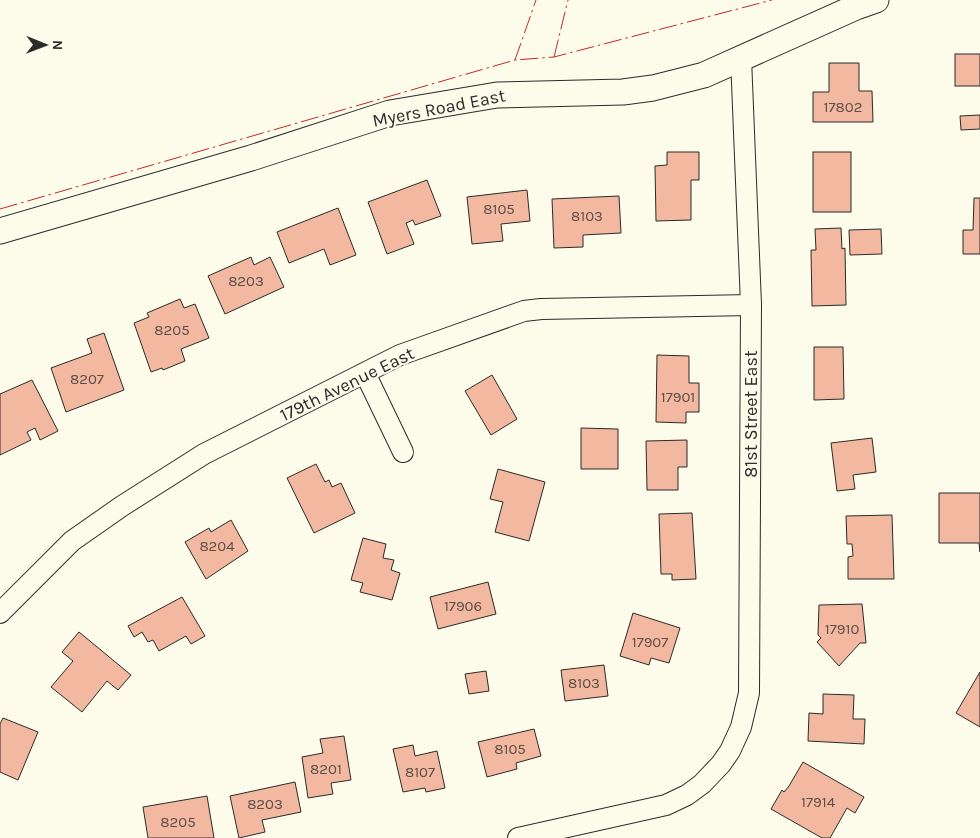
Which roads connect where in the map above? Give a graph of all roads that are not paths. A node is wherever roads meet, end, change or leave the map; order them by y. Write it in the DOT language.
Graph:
graph roads {
  1 [pos="876,0"];
  2 [pos="741,58"];
  3 [pos="0,231"];
  4 [pos="751,305"];
  5 [pos="365,373"];
  6 [pos="403,452"];
  7 [pos="0,613"];
  8 [pos="518,838"];
  1 -- 2 [label="street, Myers Road East"];
  2 -- 3 [label="street, Myers Road East"];
  2 -- 4 [label="street, 81st Street East"];
  4 -- 5 [label="street, 179th Avenue East"];
  4 -- 8 [label="street, 81st Street East"];
  5 -- 6 [label="street"];
  5 -- 7 [label="street, 179th Avenue East"];
}
